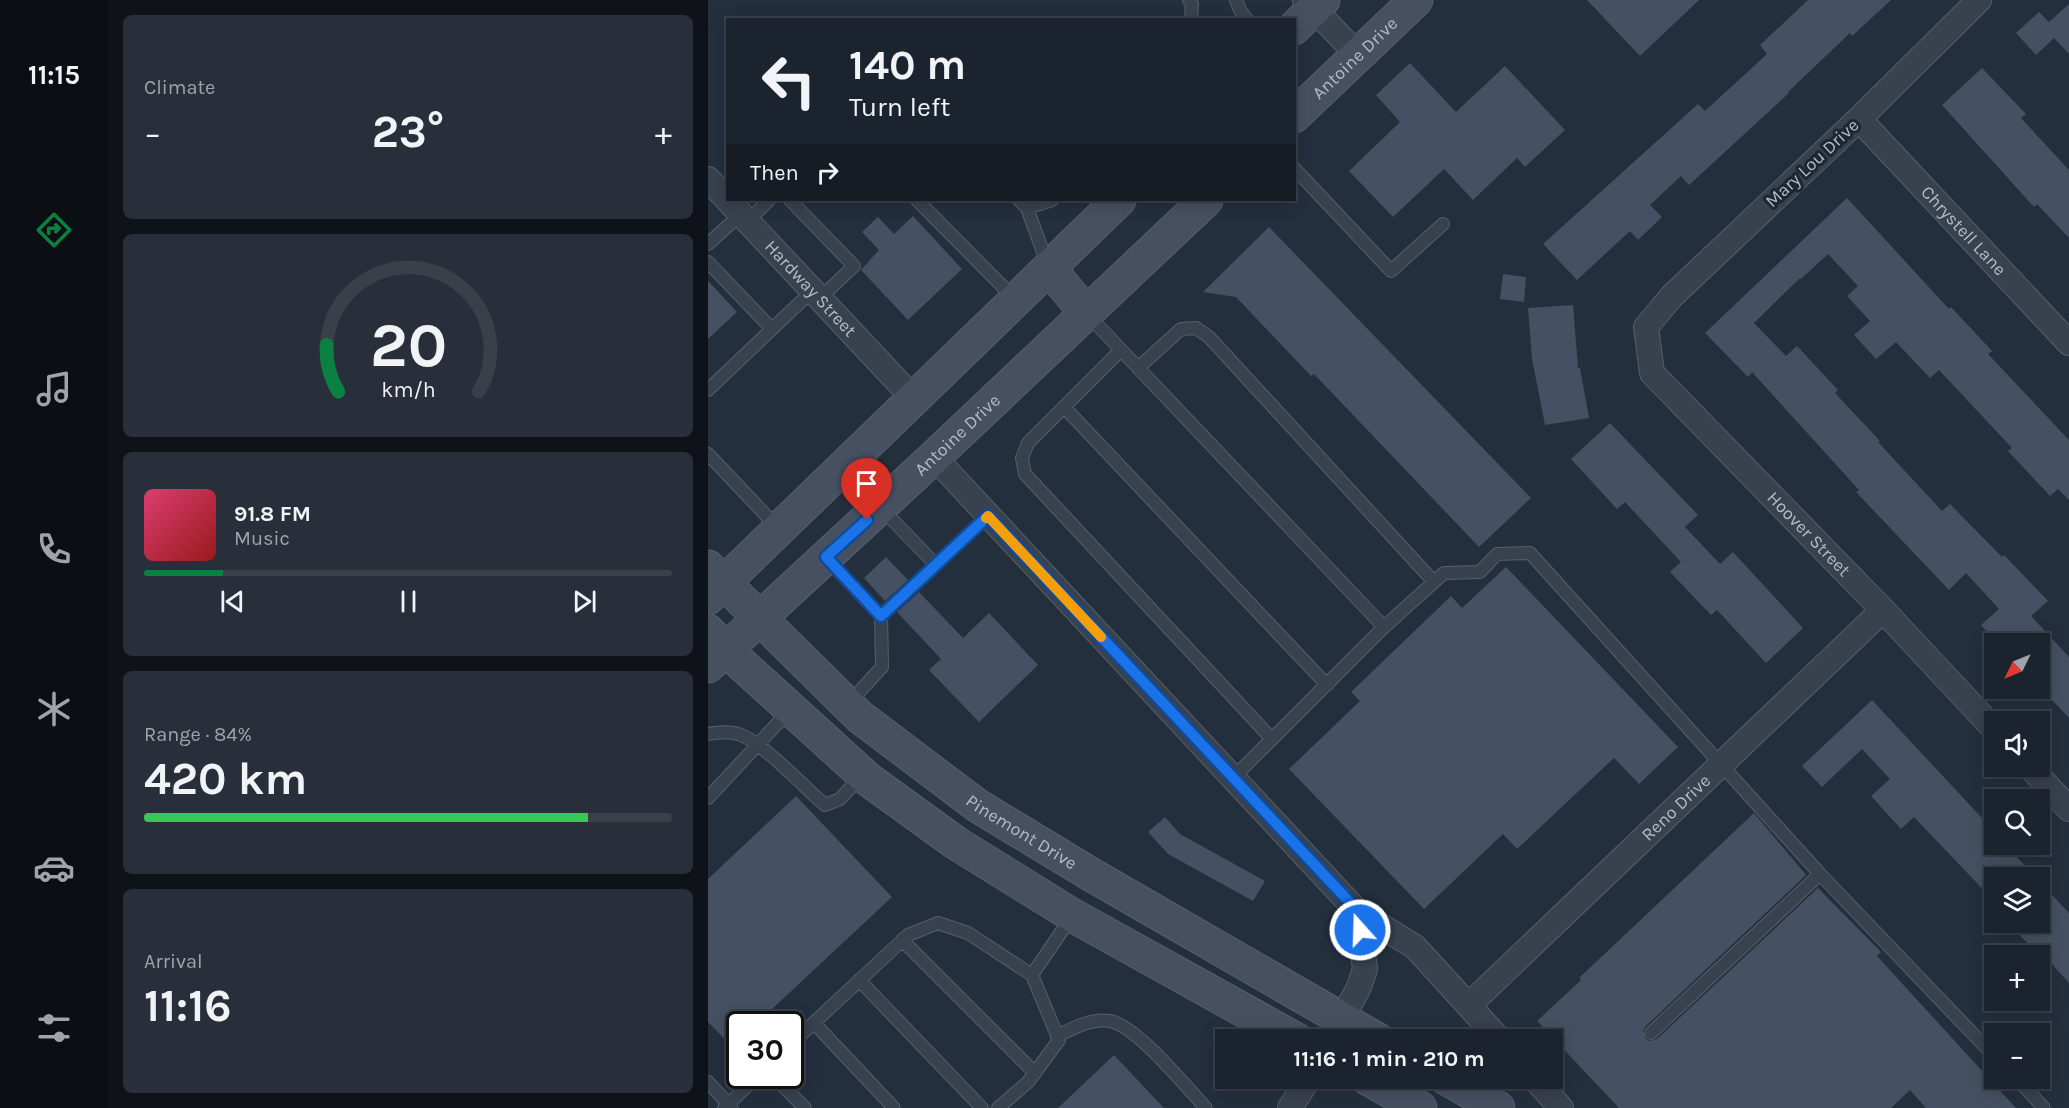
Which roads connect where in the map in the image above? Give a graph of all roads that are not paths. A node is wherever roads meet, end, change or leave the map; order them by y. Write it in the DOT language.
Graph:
graph roads {
  1 [pos="1189,0"];
  2 [pos="1236,0"];
  3 [pos="1416,0"];
  4 [pos="1979,0"];
  5 [pos="1309,9"];
  6 [pos="1191,18"];
  7 [pos="1246,18"];
  8 [pos="1358,55"];
  9 [pos="1296,114"];
  10 [pos="1859,119"];
  11 [pos="1296,170"];
  12 [pos="708,179"];
  13 [pos="726,198"];
  14 [pos="729,201"];
  15 [pos="768,201"];
  16 [pos="791,201"];
  17 [pos="918,201"];
  18 [pos="1045,201"];
  19 [pos="1118,201"];
  20 [pos="1205,201"];
  21 [pos="1023,204"];
  22 [pos="744,217"];
  23 [pos="1443,224"];
  24 [pos="708,244"];
  25 [pos="708,262"];
  26 [pos="1049,268"];
  27 [pos="817,294"];
  28 [pos="1016,300"];
  29 [pos="1086,313"];
  30 [pos="1646,327"];
  31 [pos="772,329"];
  32 [pos="2069,343"];
  33 [pos="1121,351"];
  34 [pos="1138,368"];
  35 [pos="708,390"];
  36 [pos="914,399"];
  37 [pos="1064,408"];
  38 [pos="708,453"];
  39 [pos="934,457"];
  40 [pos="880,507"];
  41 [pos="988,516"];
  42 [pos="779,529"];
  43 [pos="826,557"];
  44 [pos="936,565"];
  45 [pos="1434,582"];
  46 [pos="713,583"];
  47 [pos="1883,610"];
  48 [pos="881,616"];
  49 [pos="760,618"];
  50 [pos="1384,627"];
  51 [pos="714,649"];
  52 [pos="1327,685"];
  53 [pos="847,705"];
  54 [pos="791,709"];
  55 [pos="1984,718"];
  56 [pos="708,734"];
  57 [pos="1272,739"];
  58 [pos="758,746"];
  59 [pos="1720,766"];
  60 [pos="863,775"];
  61 [pos="2039,777"];
  62 [pos="1232,779"];
  63 [pos="708,798"];
  64 [pos="2069,809"];
  65 [pos="1820,874"];
  66 [pos="1092,875"];
  67 [pos="1357,910"];
  68 [pos="1072,915"];
  69 [pos="902,940"];
  70 [pos="1032,975"];
  71 [pos="859,980"];
  72 [pos="1469,1005"];
  73 [pos="814,1023"];
  74 [pos="1277,1029"];
  75 [pos="1337,1029"];
  76 [pos="1490,1029"];
  77 [pos="804,1032"];
  78 [pos="1651,1033"];
  79 [pos="1057,1036"];
  80 [pos="1984,1045"];
  81 [pos="1035,1073"];
  82 [pos="708,1082"];
  83 [pos="745,1089"];
  84 [pos="786,1089"];
  85 [pos="1302,1089"];
  86 [pos="1386,1089"];
  87 [pos="1465,1089"];
  88 [pos="1544,1089"];
  89 [pos="2026,1089"];
  90 [pos="728,1106"];
  91 [pos="805,1108"];
  92 [pos="894,1108"];
  93 [pos="982,1108"];
  94 [pos="998,1108"];
  95 [pos="1206,1108"];
  96 [pos="1290,1108"];
  97 [pos="1420,1108"];
  98 [pos="1498,1108"];
  99 [pos="1561,1108"];
  100 [pos="2044,1108"];
  1 -- 6 [label="lane"];
  2 -- 7 [label="lane"];
  3 -- 8 [label="main road, Antoine Drive"];
  4 -- 10 [label="street, Mary Lou Drive"];
  5 -- 8 [label="street"];
  8 -- 9 [label="main road, Antoine Drive"];
  10 -- 30 [label="street, Mary Lou Drive"];
  10 -- 32 [label="street, Chrystell Lane"];
  11 -- 23 [label="lane"];
  12 -- 13 [label="street, Hardway Street"];
  14 -- 22 [label="street, Hardway Street"];
  15 -- 22 [label="lane"];
  16 -- 27 [label="lane"];
  17 -- 28 [label="lane"];
  18 -- 21 [label="lane"];
  19 -- 26 [label="main road"];
  20 -- 29 [label="main road, Antoine Drive"];
  21 -- 26 [label="lane"];
  22 -- 24 [label="lane"];
  22 -- 27 [label="street, Hardway Street"];
  25 -- 31 [label="lane"];
  26 -- 28 [label="main road"];
  26 -- 29 [label="main road"];
  27 -- 31 [label="lane"];
  27 -- 36 [label="street, Hardway Street"];
  28 -- 36 [label="main road"];
  29 -- 33 [label="lane"];
  29 -- 39 [label="main road, Antoine Drive"];
  30 -- 47 [label="street, Hoover Street"];
  31 -- 35 [label="lane"];
  33 -- 34 [label="lane"];
  33 -- 37 [label="lane"];
  34 -- 45 [label="lane"];
  34 -- 50 [label="lane"];
  36 -- 42 [label="main road"];
  37 -- 52 [label="lane"];
  37 -- 57 [label="lane"];
  38 -- 42 [label="lane"];
  39 -- 40 [label="main road, Antoine Drive"];
  39 -- 41 [label="street"];
  40 -- 43 [label="main road, Antoine Drive"];
  40 -- 44 [label="lane"];
  41 -- 44 [label="lane"];
  41 -- 62 [label="street"];
  42 -- 46 [label="main road"];
  43 -- 48 [label="lane"];
  43 -- 49 [label="main road, Antoine Drive"];
  44 -- 48 [label="lane"];
  45 -- 50 [label="lane"];
  45 -- 59 [label="lane"];
  46 -- 49 [label="main road, Pinemont Drive"];
  47 -- 55 [label="street, Hoover Street"];
  47 -- 59 [label="street, Reno Drive"];
  48 -- 53 [label="lane"];
  49 -- 51 [label="main road, Antoine Drive"];
  49 -- 53 [label="main road, Pinemont Drive"];
  50 -- 52 [label="lane"];
  51 -- 54 [label="main road"];
  52 -- 57 [label="lane"];
  53 -- 66 [label="main road, Pinemont Drive"];
  54 -- 58 [label="lane"];
  54 -- 60 [label="main road"];
  56 -- 58 [label="lane"];
  57 -- 62 [label="lane"];
  58 -- 60 [label="lane"];
  58 -- 63 [label="lane"];
  59 -- 65 [label="lane"];
  59 -- 72 [label="street, Reno Drive"];
  60 -- 68 [label="main road"];
  61 -- 64 [label="street"];
  62 -- 67 [label="street"];
  65 -- 78 [label="lane"];
  65 -- 80 [label="lane"];
  66 -- 68 [label="main road"];
  66 -- 75 [label="main road, Pinemont Drive"];
  67 -- 72 [label="street"];
  67 -- 75 [label="street"];
  68 -- 70 [label="lane"];
  68 -- 74 [label="main road"];
  69 -- 70 [label="lane"];
  69 -- 71 [label="lane"];
  69 -- 81 [label="lane"];
  70 -- 79 [label="lane"];
  71 -- 73 [label="lane"];
  71 -- 93 [label="lane"];
  72 -- 76 [label="street"];
  73 -- 77 [label="lane"];
  73 -- 92 [label="lane"];
  79 -- 81 [label="lane"];
  79 -- 95 [label="lane"];
  81 -- 94 [label="lane"];
  82 -- 90 [label="lane"];
  83 -- 90 [label="lane"];
  84 -- 91 [label="lane"];
  85 -- 96 [label="street"];
  86 -- 97 [label="main road"];
  87 -- 98 [label="main road"];
  88 -- 99 [label="street"];
  89 -- 100 [label="lane"];
}
